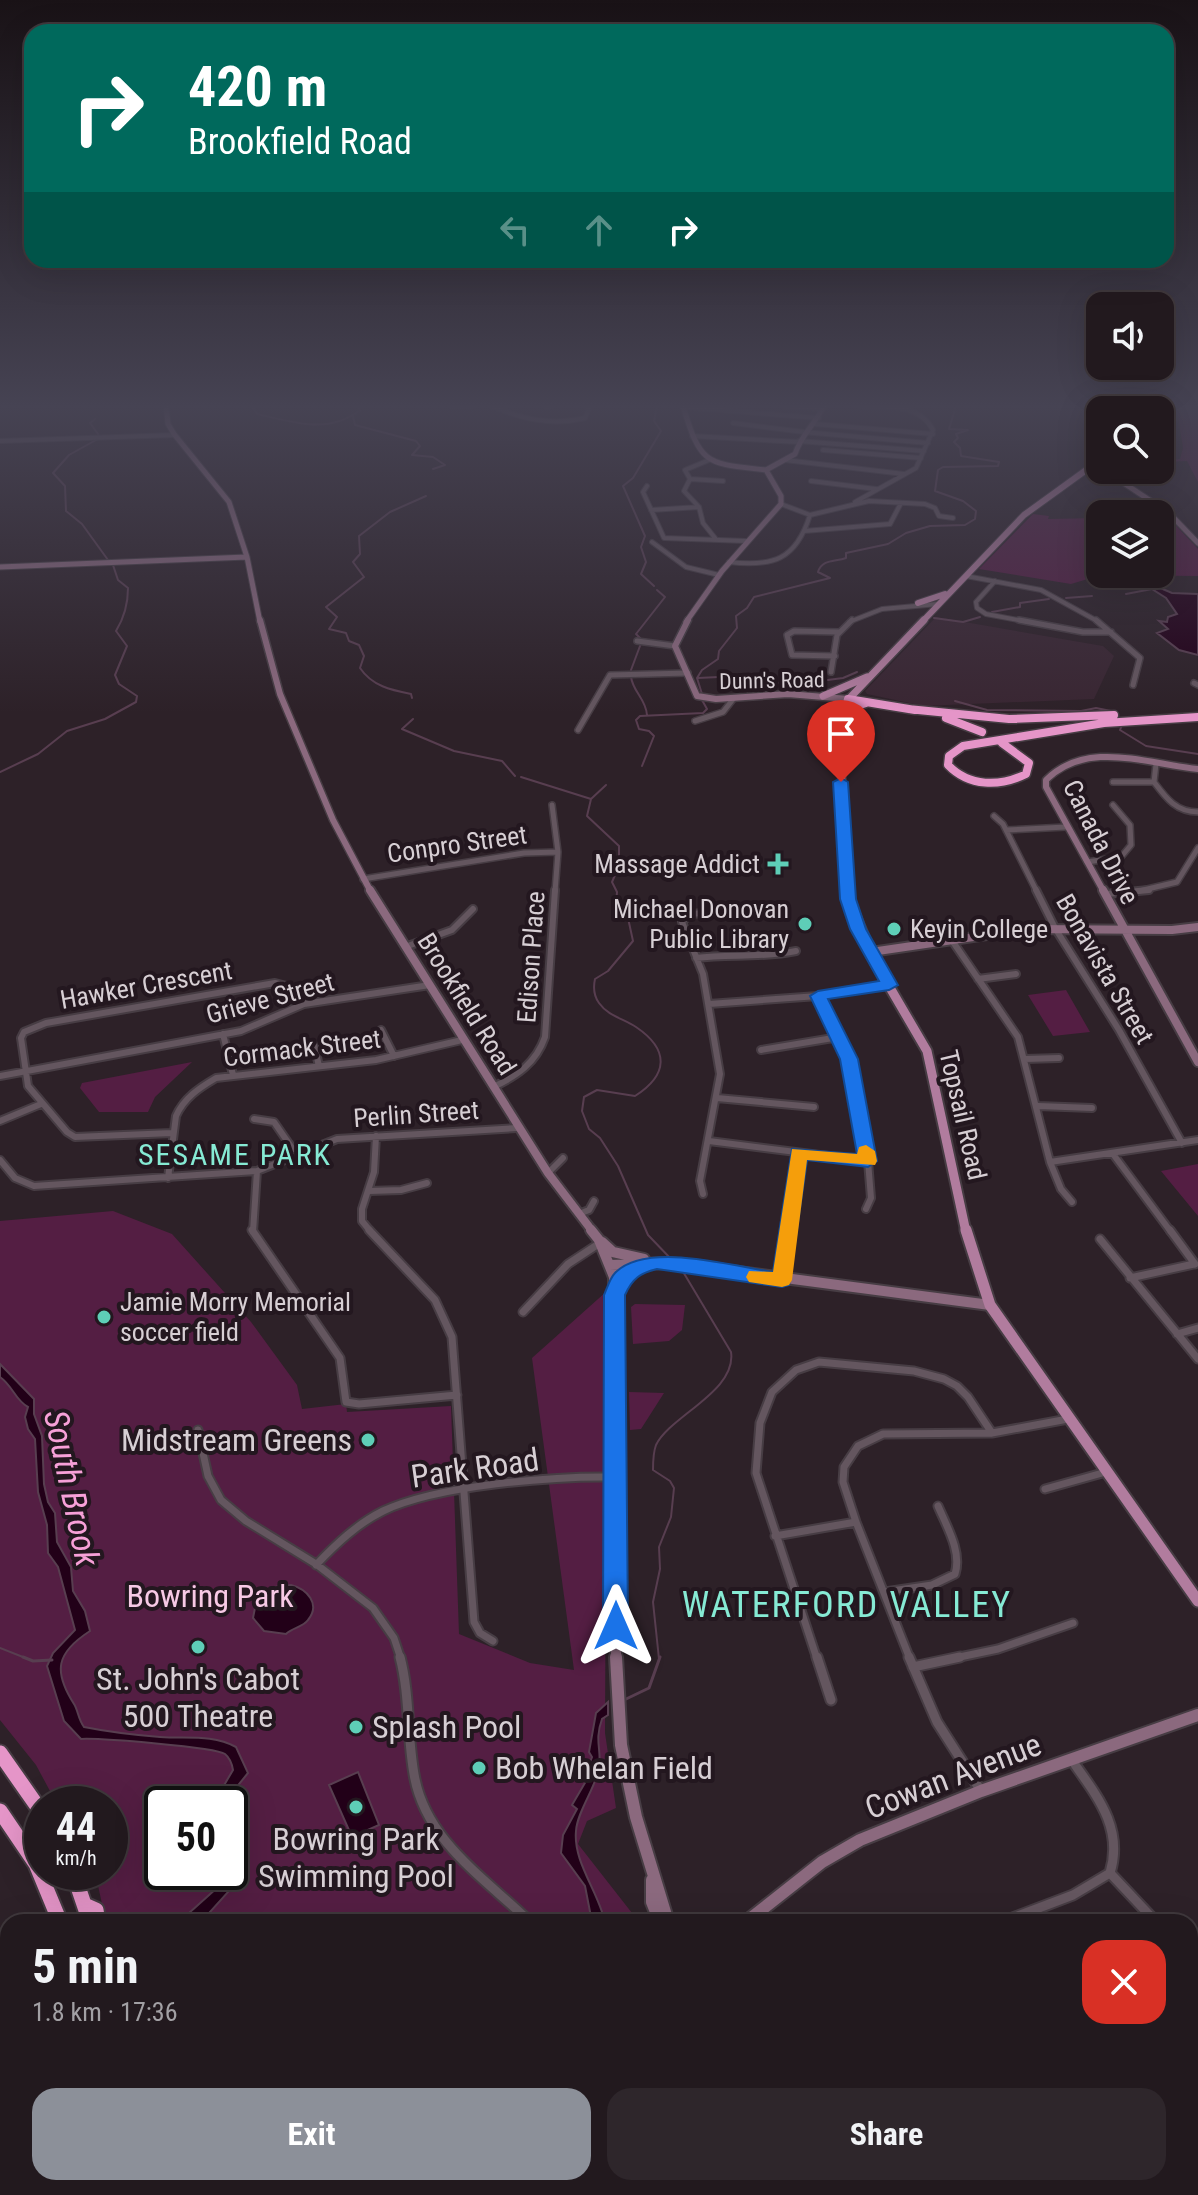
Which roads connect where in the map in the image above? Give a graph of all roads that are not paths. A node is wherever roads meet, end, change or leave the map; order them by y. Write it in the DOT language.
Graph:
graph roads {
  1 [pos="229,508"];
  2 [pos="676,508"];
  3 [pos="699,508"];
  4 [pos="777,508"];
  5 [pos="793,508"];
  6 [pos="833,508"];
  7 [pos="899,508"];
  8 [pos="935,508"];
  9 [pos="1033,508"];
  10 [pos="1162,508"];
  11 [pos="651,510"];
  12 [pos="810,515"];
  13 [pos="953,518"];
  14 [pos="804,531"];
  15 [pos="715,538"];
  16 [pos="746,541"];
  17 [pos="652,542"];
  18 [pos="1198,543"];
  19 [pos="247,557"];
  20 [pos="729,562"];
  21 [pos="0,567"];
  22 [pos="719,575"];
  23 [pos="966,576"];
  24 [pos="996,581"];
  25 [pos="948,594"];
  26 [pos="918,603"];
  27 [pos="935,607"];
  28 [pos="839,632"];
  29 [pos="1111,632"];
  30 [pos="637,641"];
  31 [pos="675,646"];
  32 [pos="835,656"];
  33 [pos="831,672"];
  34 [pos="688,673"];
  35 [pos="870,675"];
  36 [pos="1133,685"];
  37 [pos="857,690"];
  38 [pos="823,696"];
  39 [pos="734,698"];
  40 [pos="867,701"];
  41 [pos="846,702"];
  42 [pos="880,703"];
  43 [pos="908,709"];
  44 [pos="1198,714"];
  45 [pos="840,717"];
  46 [pos="695,721"];
  47 [pos="578,730"];
  48 [pos="982,732"];
  49 [pos="1002,743"];
  50 [pos="1156,764"];
  51 [pos="1198,769"];
  52 [pos="1113,782"];
  53 [pos="1154,782"];
  54 [pos="552,805"];
  55 [pos="1113,805"];
  56 [pos="1198,812"];
  57 [pos="994,816"];
  58 [pos="1066,827"];
  59 [pos="1006,830"];
  60 [pos="1198,848"];
  61 [pos="558,852"];
  62 [pos="1087,862"];
  63 [pos="363,879"];
  64 [pos="1106,894"];
  65 [pos="775,908"];
  66 [pos="473,909"];
  67 [pos="1198,927"];
  68 [pos="1055,928"];
  69 [pos="1124,929"];
  70 [pos="951,939"];
  71 [pos="405,947"];
  72 [pos="796,951"];
  73 [pos="871,952"];
  74 [pos="696,958"];
  75 [pos="1016,974"];
  76 [pos="978,979"];
  77 [pos="430,985"];
  78 [pos="889,985"];
  79 [pos="818,996"];
  80 [pos="304,1004"];
  81 [pos="709,1004"];
  82 [pos="381,1030"];
  83 [pos="223,1034"];
  84 [pos="839,1037"];
  85 [pos="462,1040"];
  86 [pos="314,1045"];
  87 [pos="761,1050"];
  88 [pos="394,1056"];
  89 [pos="1059,1058"];
  90 [pos="1025,1059"];
  91 [pos="1198,1062"];
  92 [pos="319,1066"];
  93 [pos="27,1071"];
  94 [pos="233,1075"];
  95 [pos="0,1076"];
  96 [pos="493,1087"];
  97 [pos="717,1098"];
  98 [pos="41,1104"];
  99 [pos="1038,1106"];
  100 [pos="814,1107"];
  101 [pos="1092,1108"];
  102 [pos="254,1119"];
  103 [pos="0,1121"];
  104 [pos="517,1128"];
  105 [pos="172,1133"];
  106 [pos="376,1136"];
  107 [pos="1198,1140"];
  108 [pos="709,1141"];
  109 [pos="1182,1143"];
  110 [pos="300,1152"];
  111 [pos="798,1153"];
  112 [pos="1113,1154"];
  113 [pos="563,1158"];
  114 [pos="0,1160"];
  115 [pos="868,1161"];
  116 [pos="1050,1162"];
  117 [pos="257,1171"];
  118 [pos="548,1173"];
  119 [pos="168,1178"];
  120 [pos="427,1183"];
  121 [pos="369,1191"];
  122 [pos="703,1194"];
  123 [pos="594,1201"];
  124 [pos="1072,1202"];
  125 [pos="866,1209"];
  126 [pos="579,1214"];
  127 [pos="1100,1239"];
  128 [pos="600,1241"];
  129 [pos="657,1262"];
  130 [pos="1196,1263"];
  131 [pos="610,1265"];
  132 [pos="1130,1278"];
  133 [pos="782,1280"];
  134 [pos="615,1295"];
  135 [pos="990,1305"];
  136 [pos="523,1312"];
  137 [pos="1198,1328"];
  138 [pos="1177,1334"];
  139 [pos="1198,1359"];
  140 [pos="457,1395"];
  141 [pos="1068,1419"];
  142 [pos="198,1430"];
  143 [pos="992,1433"];
  144 [pos="1106,1472"];
  145 [pos="615,1477"];
  146 [pos="465,1489"];
  147 [pos="1045,1489"];
  148 [pos="938,1506"];
  149 [pos="856,1522"];
  150 [pos="775,1536"];
  151 [pos="316,1565"];
  152 [pos="885,1592"];
  153 [pos="1198,1601"];
  154 [pos="1073,1623"];
  155 [pos="493,1641"];
  156 [pos="913,1667"];
  157 [pos="831,1700"];
  158 [pos="1198,1715"];
  159 [pos="0,1753"];
  160 [pos="1071,1759"];
  161 [pos="24,1787"];
  162 [pos="981,1791"];
  163 [pos="0,1811"];
  164 [pos="651,1873"];
  165 [pos="1110,1873"];
  166 [pos="80,1890"];
  167 [pos="58,1914"];
  168 [pos="89,1914"];
  169 [pos="521,1914"];
  170 [pos="657,1914"];
  171 [pos="665,1914"];
  172 [pos="756,1914"];
  173 [pos="1028,1914"];
  174 [pos="1148,1914"];
  1 -- 19 [label="main road, Brookfield Road"];
  2 -- 11 [label="street"];
  3 -- 15 [label="street"];
  4 -- 16 [label="main road"];
  5 -- 12 [label="street"];
  6 -- 12 [label="street"];
  7 -- 14 [label="street"];
  8 -- 13 [label="street"];
  9 -- 23 [label="main road, Topsail Road"];
  10 -- 18 [label="main road"];
  11 -- 15 [label="street"];
  12 -- 14 [label="street"];
  14 -- 20 [label="street"];
  15 -- 16 [label="street"];
  16 -- 20 [label="main road"];
  17 -- 22 [label="street"];
  19 -- 21 [label="main road"];
  19 -- 63 [label="main road, Brookfield Road"];
  20 -- 22 [label="main road"];
  22 -- 31 [label="main road"];
  23 -- 24 [label="street"];
  23 -- 25 [label="main road, Topsail Road"];
  24 -- 29 [label="street"];
  24 -- 29 [label="street"];
  25 -- 26 [label="main road"];
  25 -- 27 [label="main road, Topsail Road"];
  26 -- 27 [label="main road"];
  26 -- 28 [label="street"];
  27 -- 35 [label="main road, Topsail Road"];
  28 -- 32 [label="street"];
  28 -- 32 [label="street"];
  29 -- 36 [label="street"];
  30 -- 31 [label="street"];
  31 -- 34 [label="main road"];
  32 -- 33 [label="street"];
  34 -- 39 [label="main road, Dunn's Road"];
  34 -- 47 [label="street"];
  35 -- 37 [label="main road, Topsail Road"];
  35 -- 38 [label="main road"];
  37 -- 40 [label="highway"];
  37 -- 41 [label="main road, Topsail Road"];
  38 -- 39 [label="main road, Dunn's Road"];
  38 -- 41 [label="main road"];
  39 -- 46 [label="street"];
  40 -- 41 [label="highway"];
  40 -- 42 [label="highway"];
  41 -- 45 [label="main road, Topsail Road"];
  42 -- 43 [label="highway"];
  42 -- 45 [label="highway"];
  43 -- 44 [label="highway"];
  43 -- 48 [label="highway"];
  44 -- 49 [label="highway"];
  45 -- 73 [label="main road, Topsail Road"];
  50 -- 51 [label="main road, Canada Drive"];
  50 -- 53 [label="street"];
  50 -- 58 [label="main road, Canada Drive"];
  52 -- 53 [label="street"];
  53 -- 56 [label="street"];
  54 -- 61 [label="street, Edison Place"];
  55 -- 62 [label="street"];
  57 -- 59 [label="street, Bonavista Street"];
  58 -- 59 [label="street"];
  58 -- 62 [label="main road, Canada Drive"];
  59 -- 68 [label="street, Bonavista Street"];
  60 -- 64 [label="street"];
  61 -- 63 [label="street, Conpro Street"];
  61 -- 96 [label="street, Edison Place"];
  62 -- 64 [label="main road, Canada Drive"];
  63 -- 71 [label="main road, Brookfield Road"];
  64 -- 69 [label="main road, Canada Drive"];
  65 -- 74 [label="street"];
  66 -- 71 [label="street"];
  67 -- 69 [label="main road"];
  68 -- 69 [label="main road"];
  68 -- 70 [label="main road"];
  68 -- 109 [label="street, Bonavista Street"];
  69 -- 91 [label="main road, Canada Drive"];
  70 -- 73 [label="main road"];
  70 -- 76 [label="street"];
  71 -- 77 [label="main road, Brookfield Road"];
  72 -- 74 [label="street"];
  73 -- 78 [label="main road, Topsail Road"];
  74 -- 81 [label="street"];
  75 -- 76 [label="street"];
  76 -- 90 [label="street"];
  77 -- 80 [label="street, Grieve Street"];
  77 -- 85 [label="main road, Brookfield Road"];
  78 -- 79 [label="street"];
  78 -- 135 [label="main road, Topsail Road"];
  79 -- 81 [label="street"];
  79 -- 84 [label="street"];
  80 -- 83 [label="street, Grieve Street"];
  80 -- 93 [label="street, Hawker Crescent"];
  81 -- 97 [label="street"];
  82 -- 88 [label="street"];
  83 -- 93 [label="street, Grieve Street"];
  83 -- 94 [label="street"];
  84 -- 87 [label="street"];
  84 -- 115 [label="street"];
  85 -- 88 [label="street, Cormack Street"];
  85 -- 96 [label="main road, Brookfield Road"];
  86 -- 92 [label="street"];
  88 -- 92 [label="street, Cormack Street"];
  89 -- 90 [label="street"];
  90 -- 99 [label="street"];
  92 -- 94 [label="street, Cormack Street"];
  93 -- 95 [label="street, Grieve Street"];
  93 -- 98 [label="street"];
  94 -- 105 [label="street, Cormack Street"];
  96 -- 104 [label="main road, Brookfield Road"];
  97 -- 100 [label="street"];
  97 -- 108 [label="street"];
  98 -- 103 [label="street"];
  98 -- 105 [label="street"];
  99 -- 101 [label="street"];
  99 -- 116 [label="street"];
  102 -- 110 [label="street"];
  104 -- 106 [label="street, Perlin Street"];
  104 -- 118 [label="main road, Brookfield Road"];
  105 -- 119 [label="street, Cormack Street"];
  106 -- 110 [label="street, Perlin Street"];
  106 -- 121 [label="street"];
  107 -- 109 [label="street"];
  108 -- 111 [label="street"];
  108 -- 122 [label="street"];
  109 -- 112 [label="street"];
  110 -- 117 [label="street, Perlin Street"];
  111 -- 115 [label="street"];
  111 -- 133 [label="street"];
  112 -- 116 [label="street"];
  112 -- 130 [label="street"];
  113 -- 118 [label="street"];
  114 -- 119 [label="street, Perlin Street"];
  115 -- 125 [label="street"];
  116 -- 124 [label="street"];
  117 -- 119 [label="street, Perlin Street"];
  117 -- 140 [label="street"];
  118 -- 126 [label="main road, Brookfield Road"];
  120 -- 121 [label="street"];
  121 -- 140 [label="street"];
  123 -- 126 [label="street"];
  126 -- 128 [label="main road, Brookfield Road"];
  127 -- 132 [label="street"];
  128 -- 129 [label="main road"];
  128 -- 131 [label="main road, Brookfield Road"];
  128 -- 136 [label="street"];
  129 -- 131 [label="main road"];
  129 -- 133 [label="main road"];
  129 -- 134 [label="main road"];
  130 -- 132 [label="street"];
  131 -- 134 [label="main road, Brookfield Road"];
  132 -- 138 [label="street"];
  133 -- 135 [label="main road"];
  134 -- 145 [label="main road, Brookfield Road"];
  135 -- 141 [label="main road, Topsail Road"];
  137 -- 138 [label="street"];
  138 -- 139 [label="street"];
  140 -- 146 [label="street"];
  141 -- 143 [label="street"];
  141 -- 144 [label="main road, Topsail Road"];
  142 -- 151 [label="street"];
  143 -- 149 [label="street"];
  143 -- 150 [label="street"];
  144 -- 147 [label="street"];
  144 -- 153 [label="main road, Topsail Road"];
  145 -- 146 [label="street, Park Road"];
  145 -- 164 [label="main road, Brookfield Road"];
  146 -- 151 [label="street, Park Road"];
  146 -- 155 [label="street"];
  148 -- 152 [label="street"];
  149 -- 150 [label="street"];
  149 -- 152 [label="street"];
  150 -- 157 [label="street"];
  151 -- 169 [label="street"];
  152 -- 156 [label="street"];
  154 -- 156 [label="street"];
  156 -- 162 [label="street"];
  158 -- 160 [label="main road, Cowan Avenue"];
  159 -- 161 [label="highway"];
  160 -- 162 [label="main road, Cowan Avenue"];
  160 -- 165 [label="street"];
  162 -- 172 [label="main road, Cowan Avenue"];
  163 -- 167 [label="highway"];
  164 -- 170 [label="main road"];
  164 -- 171 [label="main road"];
  165 -- 173 [label="street"];
  165 -- 174 [label="street"];
  166 -- 168 [label="highway"];
}
